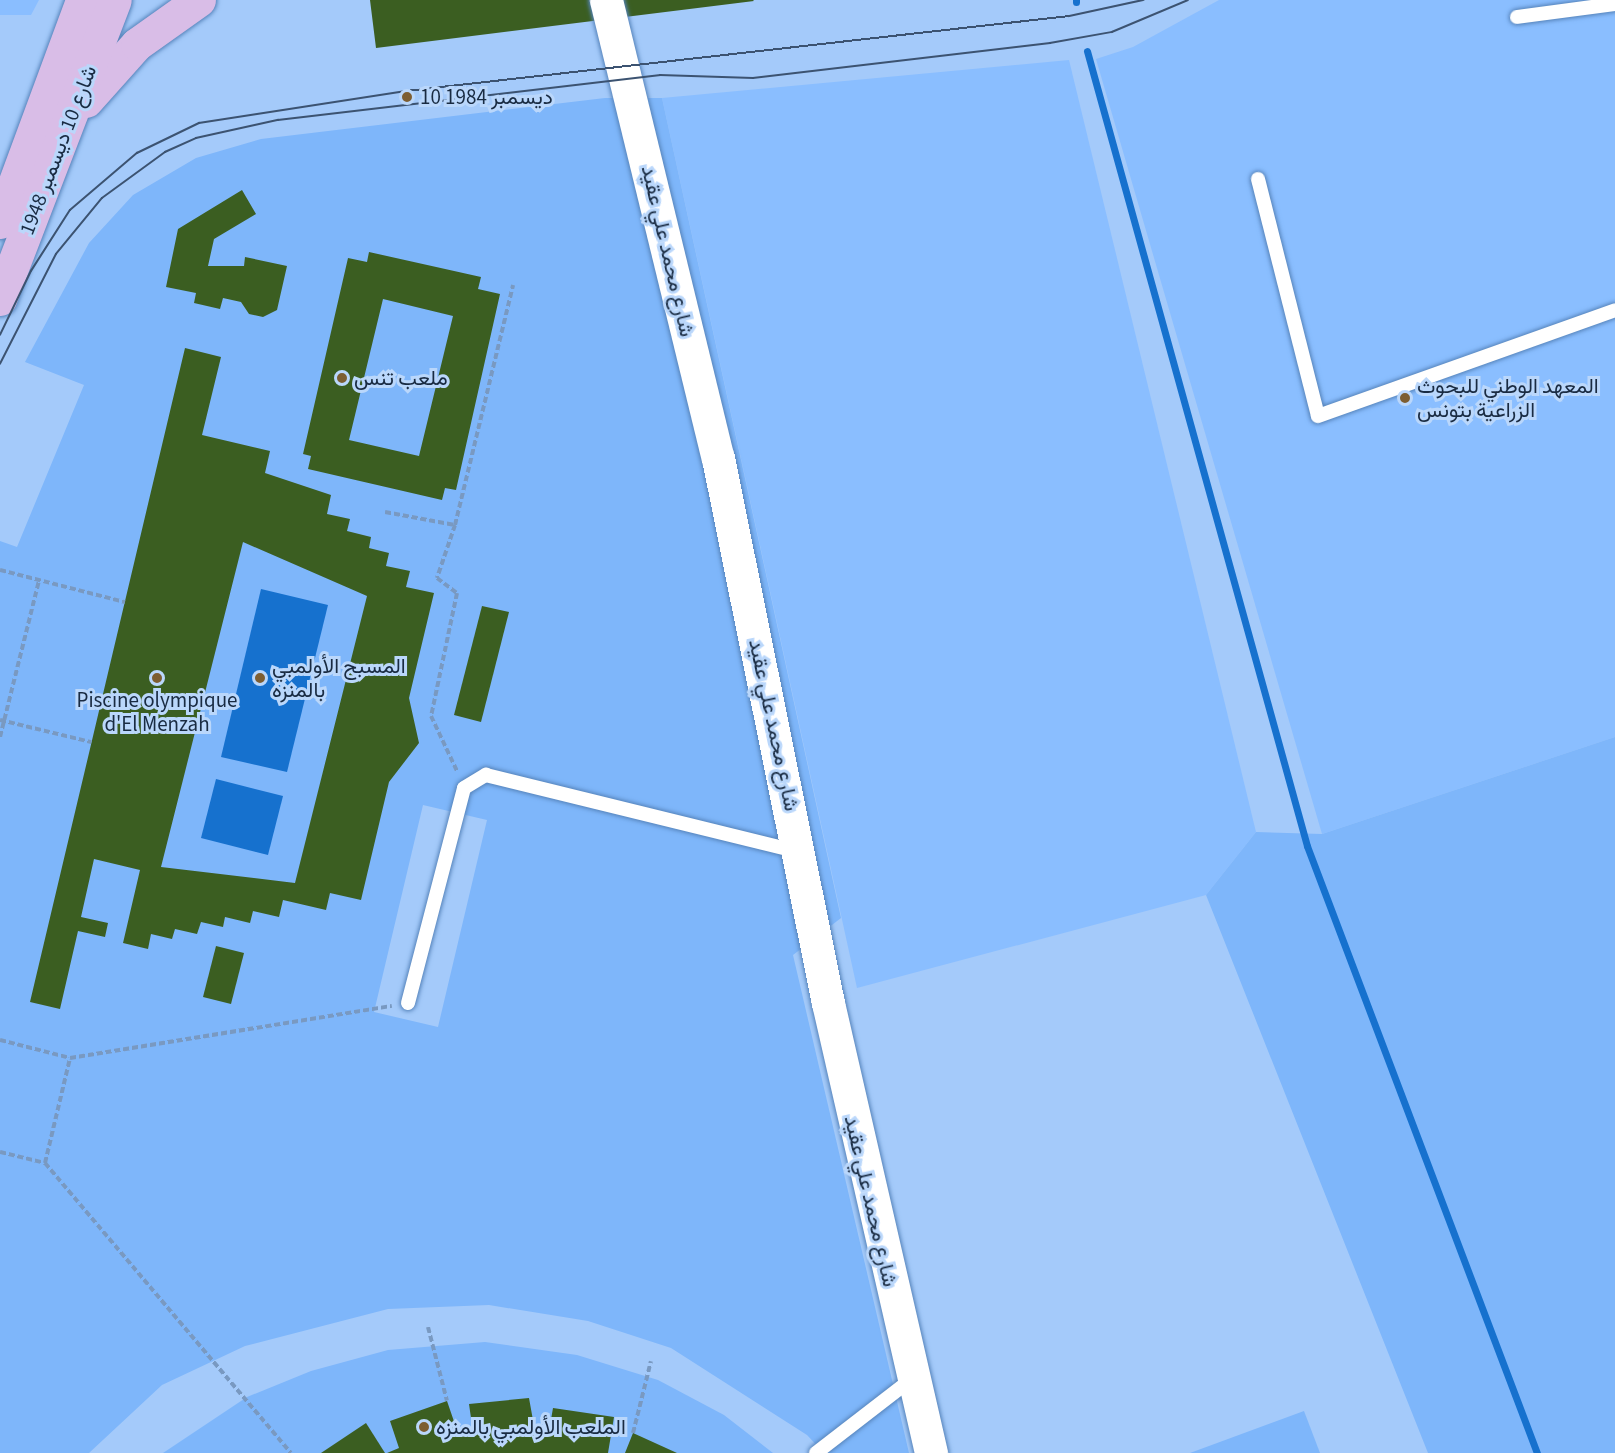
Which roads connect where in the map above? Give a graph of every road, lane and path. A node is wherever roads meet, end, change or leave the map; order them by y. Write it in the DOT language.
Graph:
graph roads {
  1 [pos="82,0"];
  2 [pos="115,0"];
  3 [pos="199,0"];
  4 [pos="606,0"];
  5 [pos="1615,4"];
  6 [pos="1517,16"];
  7 [pos="73,116"];
  8 [pos="1258,179"];
  9 [pos="0,222"];
  10 [pos="513,285"];
  11 [pos="0,299"];
  12 [pos="1615,310"];
  13 [pos="385,513"];
  14 [pos="455,525"];
  15 [pos="0,570"];
  16 [pos="39,580"];
  17 [pos="125,602"];
  18 [pos="2,720"];
  19 [pos="0,737"];
  20 [pos="90,742"];
  21 [pos="464,788"];
  22 [pos="801,852"];
  23 [pos="408,1004"];
  24 [pos="0,1040"];
  25 [pos="70,1058"];
  26 [pos="0,1152"];
  27 [pos="45,1163"];
  28 [pos="428,1327"];
  29 [pos="651,1361"];
  30 [pos="913,1378"];
  31 [pos="447,1401"];
  32 [pos="633,1433"];
  33 [pos="291,1453"];
  34 [pos="816,1453"];
  35 [pos="931,1453"];
  1 -- 9 [label="main road, شارع 10 ديسمبر 1948"];
  2 -- 7 [label="main road, شارع 10 ديسمبر 1948"];
  3 -- 7 [label="main road"];
  4 -- 22 [label="street, شارع محمد علي عقيد"];
  5 -- 6 [label="lane"];
  7 -- 11 [label="main road, شارع 10 ديسمبر 1948"];
  8 -- 12 [label="lane"];
  10 -- 14 [label="path"];
  13 -- 14 [label="path"];
  14 -- 21 [label="path"];
  15 -- 16 [label="path"];
  16 -- 17 [label="path"];
  16 -- 18 [label="path"];
  18 -- 19 [label="path"];
  18 -- 20 [label="path"];
  21 -- 22 [label="lane"];
  21 -- 23 [label="lane"];
  22 -- 30 [label="street, شارع محمد علي عقيد"];
  23 -- 25 [label="path"];
  24 -- 25 [label="path"];
  25 -- 27 [label="path"];
  26 -- 27 [label="path"];
  27 -- 33 [label="path"];
  28 -- 31 [label="path"];
  29 -- 32 [label="path"];
  30 -- 34 [label="lane"];
  30 -- 35 [label="street, شارع محمد علي عقيد"];
}
